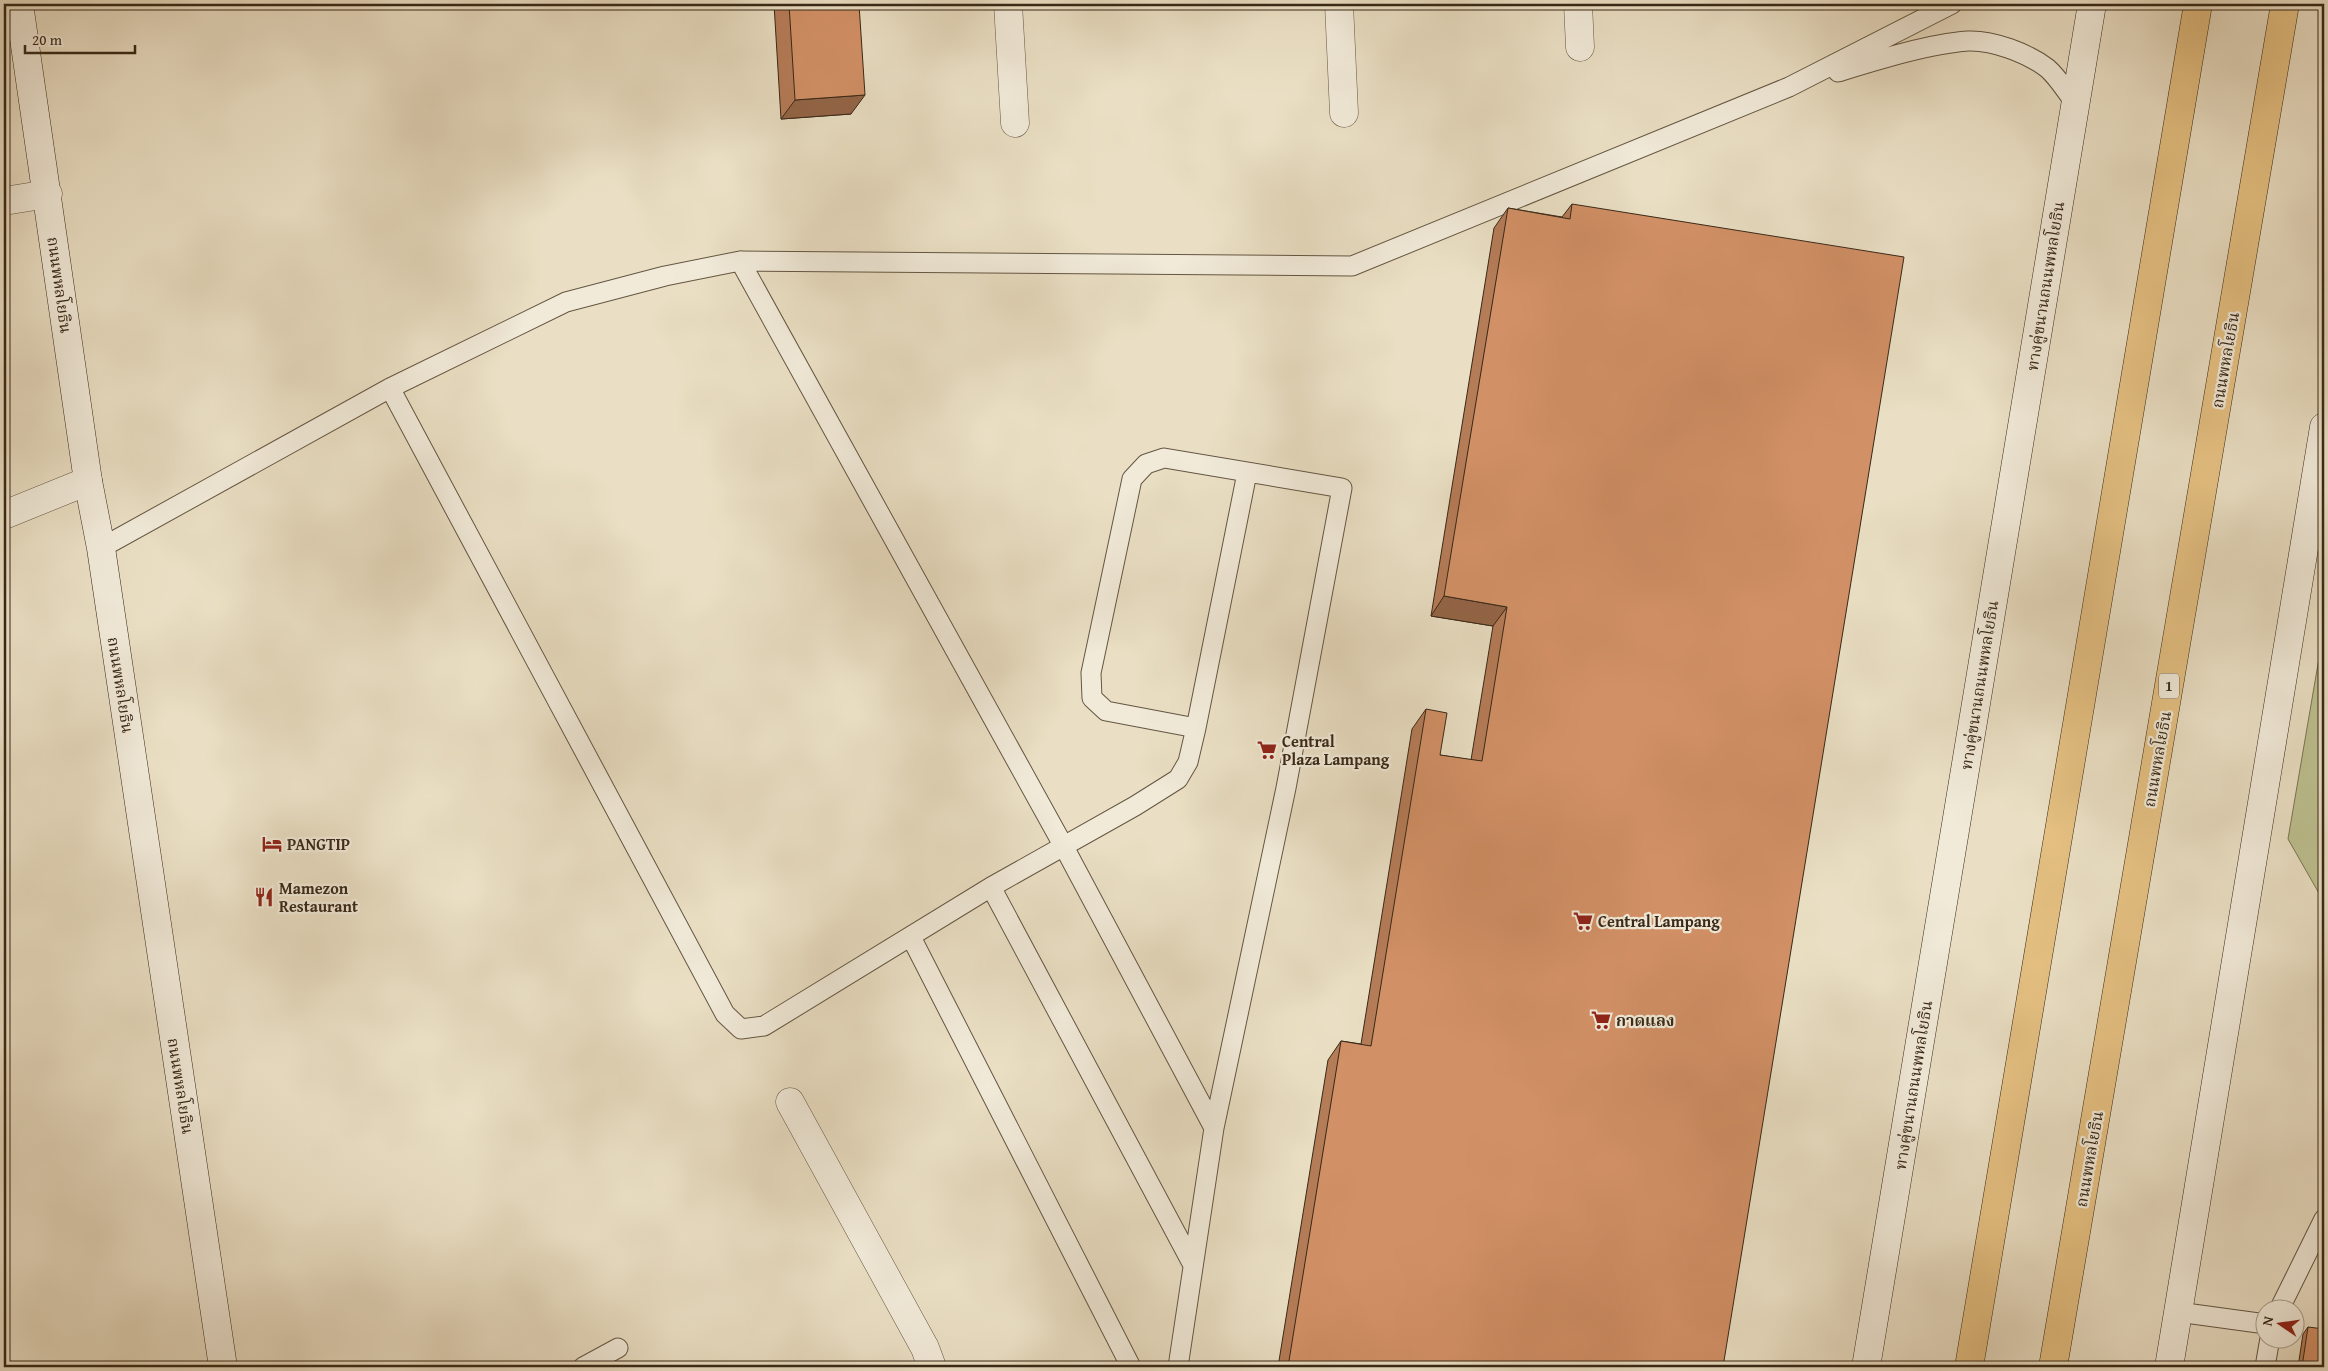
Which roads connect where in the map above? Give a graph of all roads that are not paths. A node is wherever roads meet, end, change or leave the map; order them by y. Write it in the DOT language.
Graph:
graph roads {
  1 [pos="19,4"];
  2 [pos="1008,4"];
  3 [pos="1339,4"];
  4 [pos="1578,4"];
  5 [pos="1952,4"];
  6 [pos="2092,4"];
  7 [pos="2198,4"];
  8 [pos="2286,4"];
  9 [pos="1580,47"];
  10 [pos="1789,87"];
  11 [pos="2076,104"];
  12 [pos="1344,113"];
  13 [pos="1015,123"];
  14 [pos="48,194"];
  15 [pos="4,201"];
  16 [pos="740,261"];
  17 [pos="390,388"];
  18 [pos="2324,427"];
  19 [pos="1247,473"];
  20 [pos="88,481"];
  21 [pos="4,515"];
  22 [pos="101,548"];
  23 [pos="1196,728"];
  24 [pos="1064,845"];
  25 [pos="990,887"];
  26 [pos="911,937"];
  27 [pos="790,1102"];
  28 [pos="1214,1128"];
  29 [pos="2324,1219"];
  30 [pos="1193,1265"];
  31 [pos="2285,1298"];
  32 [pos="2178,1312"];
  33 [pos="2256,1323"];
  34 [pos="618,1348"];
  35 [pos="2268,1348"];
  36 [pos="224,1367"];
  37 [pos="584,1367"];
  38 [pos="932,1367"];
  39 [pos="1132,1367"];
  40 [pos="1178,1367"];
  41 [pos="1866,1367"];
  42 [pos="1969,1367"];
  43 [pos="2053,1367"];
  44 [pos="2169,1367"];
  45 [pos="2265,1367"];
  1 -- 14 [label="main road, ถนนพหลโยธิน"];
  2 -- 13 [label="main road"];
  3 -- 12 [label="main road"];
  4 -- 9 [label="main road"];
  5 -- 10 [label="lane"];
  6 -- 11 [label="main road, ทางคู่ขนานถนนพหลโยธิน"];
  7 -- 42 [label="highway"];
  8 -- 43 [label="highway, ถนนพหลโยธิน / 1"];
  10 -- 11 [label="lane"];
  10 -- 16 [label="lane"];
  11 -- 41 [label="main road, ทางคู่ขนานถนนพหลโยธิน"];
  14 -- 15 [label="main road"];
  14 -- 20 [label="main road, ถนนพหลโยธิน"];
  16 -- 17 [label="lane"];
  16 -- 24 [label="lane"];
  17 -- 22 [label="lane"];
  17 -- 26 [label="lane"];
  18 -- 32 [label="main road"];
  19 -- 23 [label="lane"];
  19 -- 23 [label="lane"];
  19 -- 28 [label="lane"];
  20 -- 21 [label="main road"];
  20 -- 22 [label="main road, ถนนพหลโยธิน"];
  22 -- 36 [label="main road, ถนนพหลโยธิน"];
  23 -- 24 [label="lane"];
  24 -- 25 [label="lane"];
  24 -- 28 [label="lane"];
  25 -- 26 [label="lane"];
  25 -- 30 [label="lane"];
  26 -- 39 [label="lane"];
  27 -- 38 [label="main road"];
  28 -- 30 [label="lane"];
  29 -- 31 [label="lane"];
  30 -- 40 [label="lane"];
  32 -- 33 [label="lane"];
  32 -- 44 [label="main road"];
  34 -- 37 [label="lane"];
  35 -- 45 [label="lane"];
}
